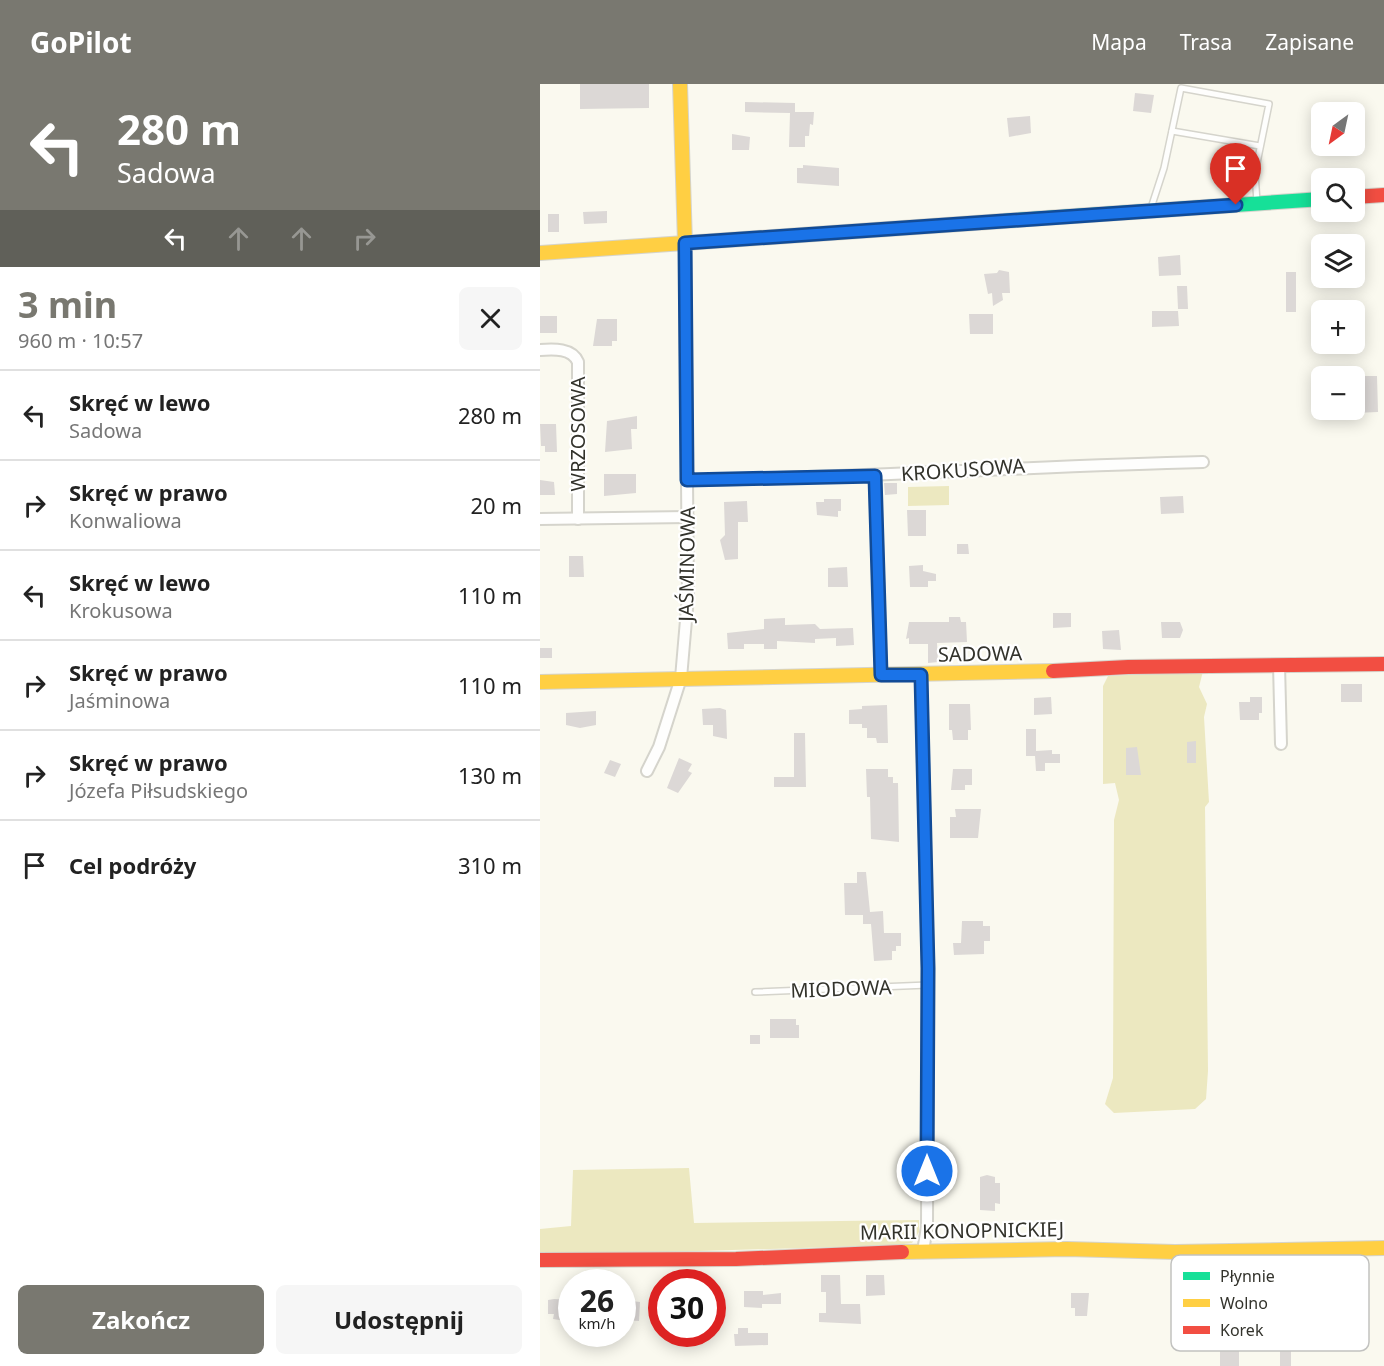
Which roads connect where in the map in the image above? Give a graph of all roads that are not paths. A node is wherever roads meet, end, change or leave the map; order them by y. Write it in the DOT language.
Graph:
graph roads {
  1 [pos="680,84"];
  2 [pos="1172,131"];
  3 [pos="1260,146"];
  4 [pos="1384,195"];
  5 [pos="1365,196"];
  6 [pos="1311,200"];
  7 [pos="1257,203"];
  8 [pos="1150,211"];
  9 [pos="685,243"];
  10 [pos="540,253"];
  11 [pos="540,350"];
  12 [pos="1203,462"];
  13 [pos="875,476"];
  14 [pos="687,480"];
  15 [pos="688,517"];
  16 [pos="540,519"];
  17 [pos="579,519"];
  18 [pos="1384,664"];
  19 [pos="1279,665"];
  20 [pos="881,675"];
  21 [pos="921,675"];
  22 [pos="681,678"];
  23 [pos="540,681"];
  24 [pos="1281,744"];
  25 [pos="647,771"];
  26 [pos="928,985"];
  27 [pos="755,993"];
  28 [pos="1384,1248"];
  29 [pos="923,1251"];
  30 [pos="540,1260"];
  1 -- 9 [label="street"];
  2 -- 3 [label="lane"];
  2 -- 3 [label="lane"];
  2 -- 8 [label="lane"];
  3 -- 7 [label="lane"];
  4 -- 5 [label="street"];
  6 -- 7 [label="street"];
  7 -- 8 [label="street"];
  8 -- 9 [label="street"];
  9 -- 10 [label="street"];
  9 -- 14 [label="street, JAŚMINOWA"];
  11 -- 17 [label="street, WRZOSOWA"];
  12 -- 13 [label="street, KROKUSOWA"];
  13 -- 14 [label="street, KROKUSOWA"];
  13 -- 20 [label="street"];
  14 -- 15 [label="street, JAŚMINOWA"];
  15 -- 17 [label="street"];
  15 -- 22 [label="street, JAŚMINOWA"];
  16 -- 17 [label="street"];
  18 -- 19 [label="street, SADOWA"];
  19 -- 21 [label="street, SADOWA"];
  19 -- 24 [label="street"];
  20 -- 21 [label="street, SADOWA"];
  20 -- 22 [label="street, SADOWA"];
  21 -- 26 [label="street"];
  22 -- 23 [label="street, SADOWA"];
  22 -- 25 [label="street, JAŚMINOWA"];
  26 -- 27 [label="lane, MIODOWA"];
  26 -- 29 [label="street"];
  28 -- 29 [label="street, MARII KONOPNICKIEJ"];
  29 -- 30 [label="street, MARII KONOPNICKIEJ"];
}
